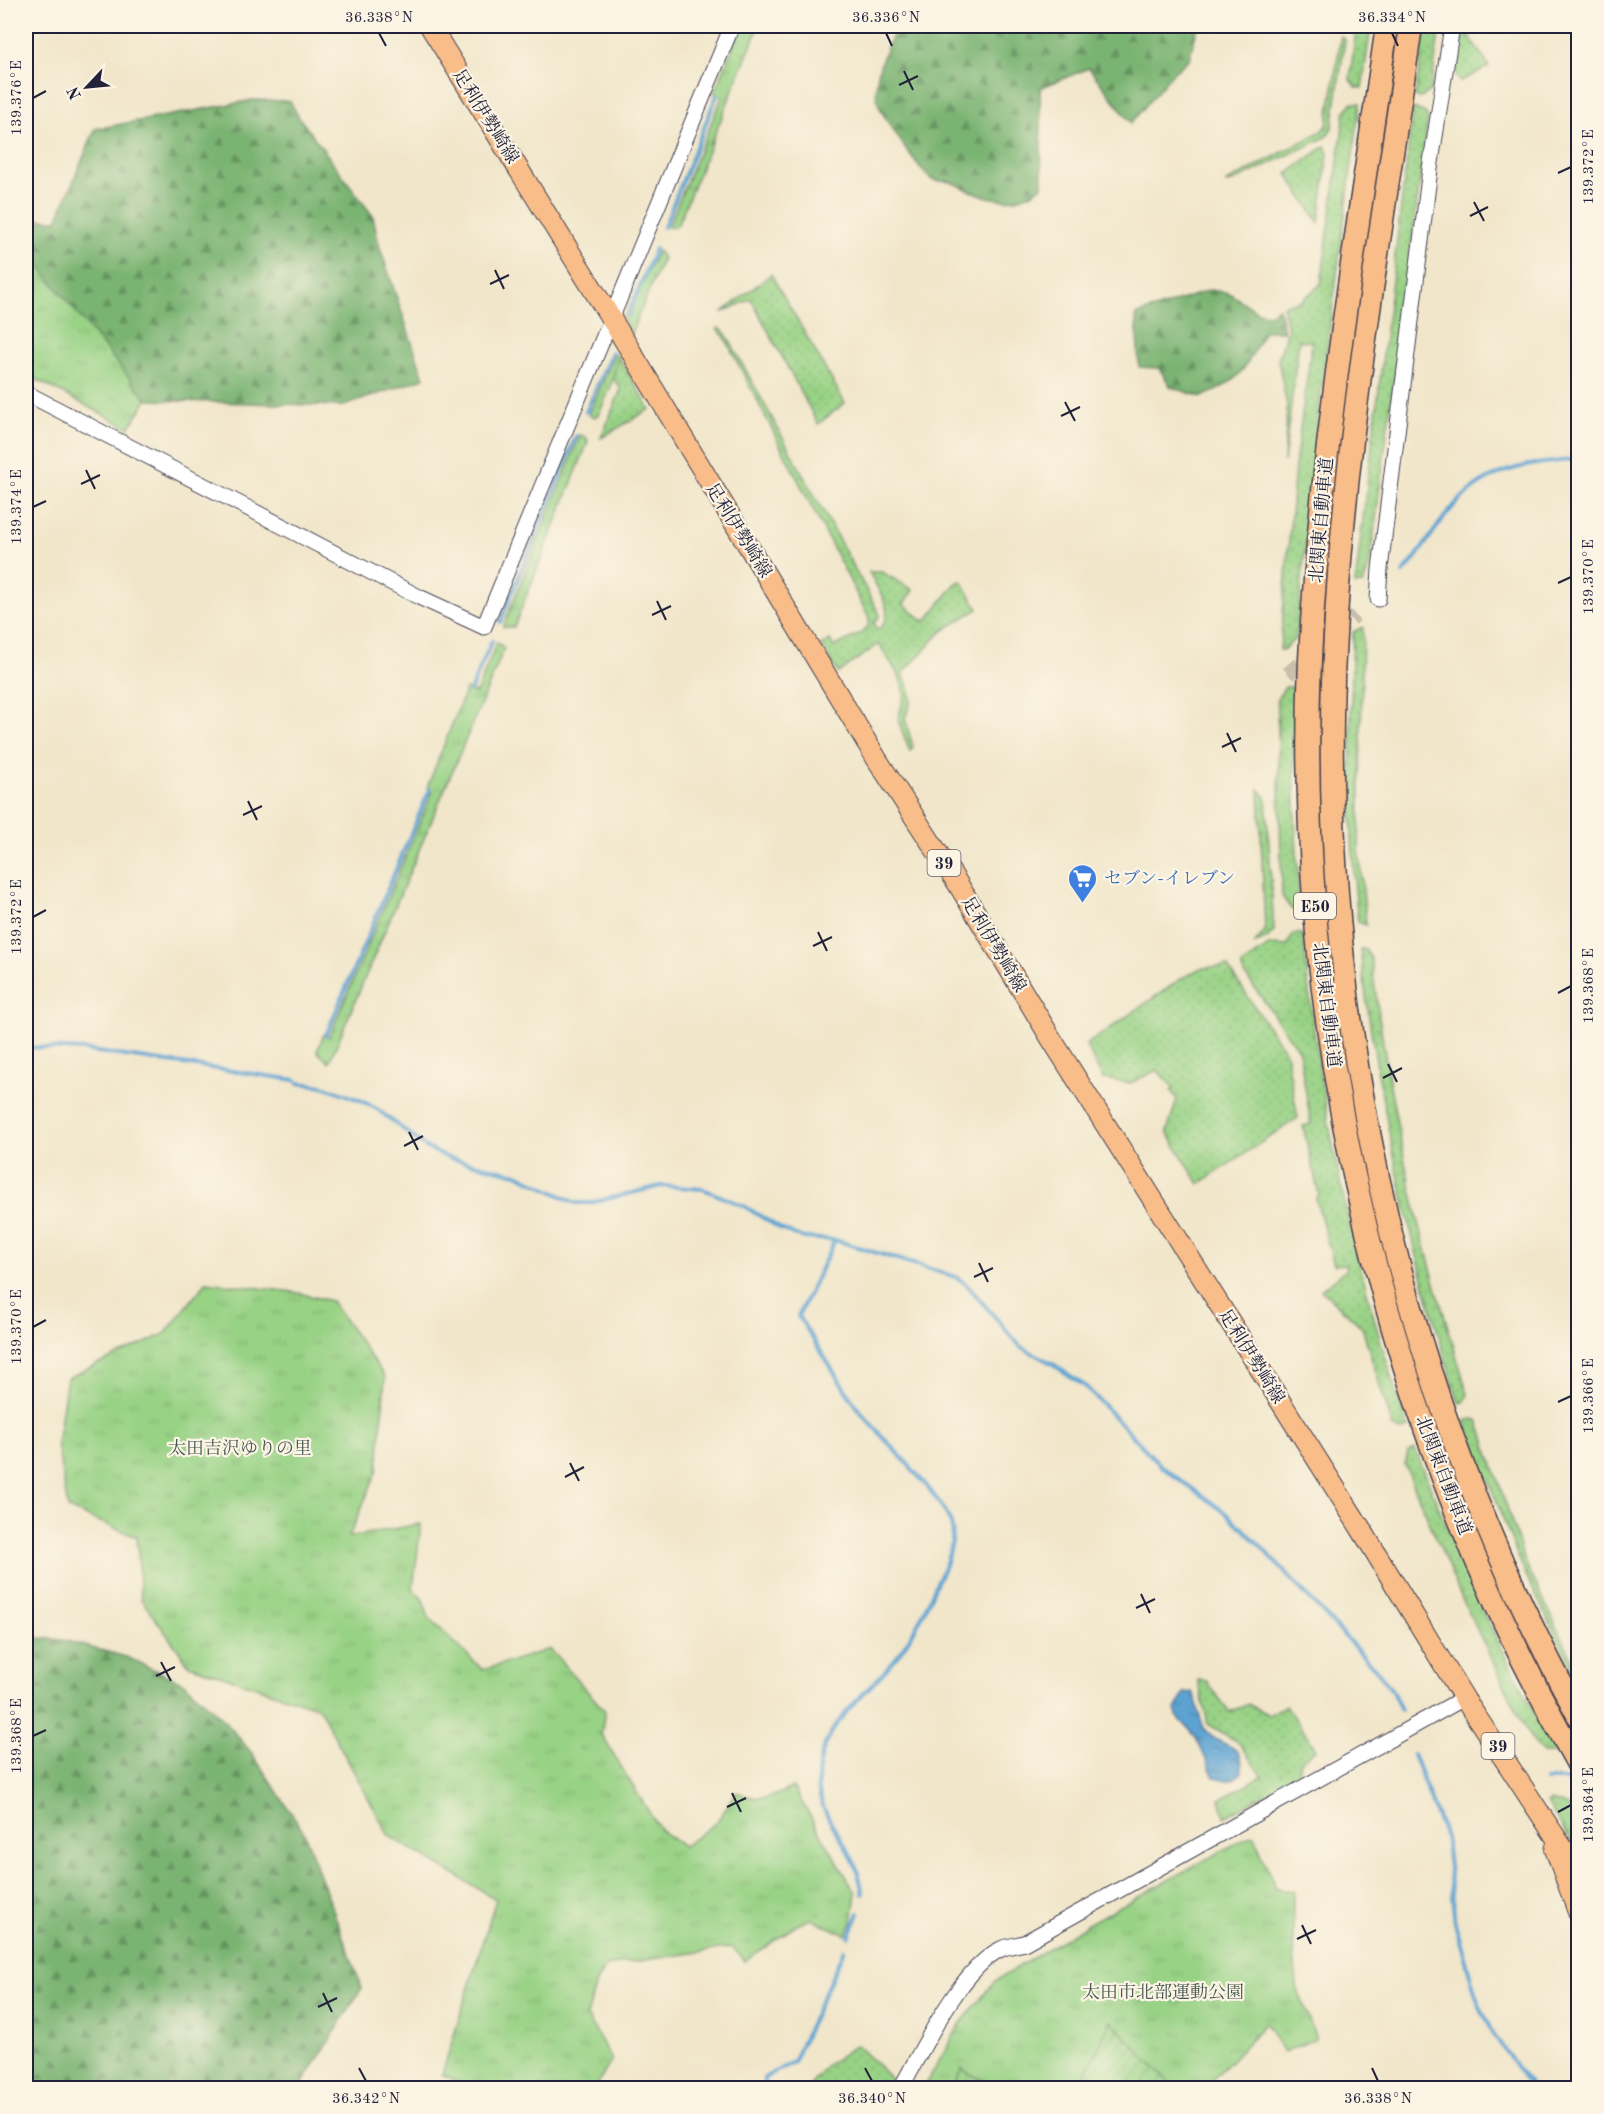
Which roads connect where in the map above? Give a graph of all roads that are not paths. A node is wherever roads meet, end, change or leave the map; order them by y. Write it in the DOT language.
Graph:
graph roads {
  1 [pos="430,26"];
  2 [pos="732,26"];
  3 [pos="1387,26"];
  4 [pos="1411,26"];
  5 [pos="1452,26"];
  6 [pos="612,320"];
  7 [pos="26,393"];
  8 [pos="1378,599"];
  9 [pos="1464,1698"];
  10 [pos="1578,1715"];
  11 [pos="1574,1756"];
  12 [pos="1530,1795"];
  13 [pos="1578,1871"];
  14 [pos="1578,1912"];
  15 [pos="901,2088"];
  1 -- 6 [label="main road, 足利伊勢崎線 / 39"];
  2 -- 6 [label="street"];
  3 -- 11 [label="highway, 北関東自動車道 / E50"];
  4 -- 10 [label="highway, 北関東自動車道 / E50"];
  5 -- 8 [label="street"];
  6 -- 7 [label="street"];
  6 -- 9 [label="main road, 足利伊勢崎線 / 39"];
  9 -- 12 [label="main road, 足利伊勢崎線 / 39"];
  9 -- 15 [label="street"];
  12 -- 13 [label="main road, 足利伊勢崎線 / 39"];
  12 -- 14 [label="main road, 足利伊勢崎線 / 39"];
}
